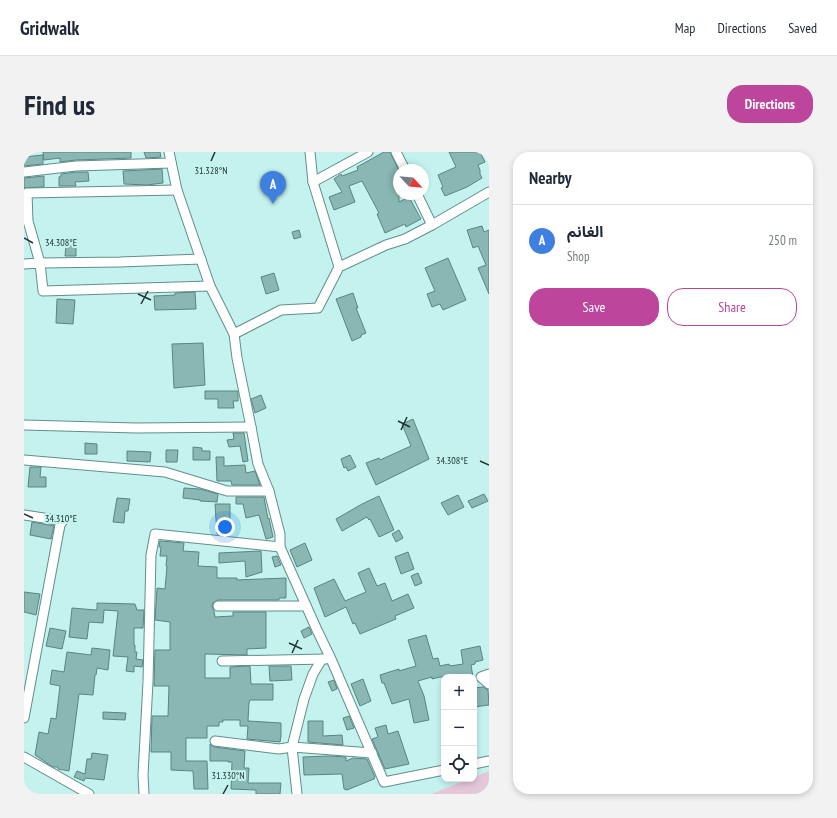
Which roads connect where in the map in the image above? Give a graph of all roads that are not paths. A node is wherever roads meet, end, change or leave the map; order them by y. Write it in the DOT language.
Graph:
graph roads {
  1 [pos="169,152"];
  2 [pos="310,152"];
  3 [pos="368,152"];
  4 [pos="396,152"];
  5 [pos="171,163"];
  6 [pos="402,164"];
  7 [pos="24,172"];
  8 [pos="313,182"];
  9 [pos="177,190"];
  10 [pos="489,192"];
  11 [pos="420,200"];
  12 [pos="432,225"];
  13 [pos="201,259"];
  14 [pos="40,263"];
  15 [pos="24,264"];
  16 [pos="339,267"];
  17 [pos="210,286"];
  18 [pos="234,334"];
  19 [pos="24,425"];
  20 [pos="251,427"];
  21 [pos="24,460"];
  22 [pos="269,491"];
  23 [pos="24,515"];
  24 [pos="280,547"];
  25 [pos="218,606"];
  26 [pos="306,606"];
  27 [pos="322,659"];
  28 [pos="331,659"];
  29 [pos="222,661"];
  30 [pos="489,674"];
  31 [pos="489,684"];
  32 [pos="24,718"];
  33 [pos="215,741"];
  34 [pos="292,747"];
  35 [pos="372,753"];
  36 [pos="24,757"];
  37 [pos="489,762"];
  38 [pos="477,764"];
  39 [pos="441,771"];
  40 [pos="89,794"];
  41 [pos="144,794"];
  42 [pos="297,794"];
  1 -- 5 [label="street"];
  2 -- 8 [label="street"];
  3 -- 8 [label="street"];
  4 -- 6 [label="street"];
  5 -- 7 [label="street"];
  5 -- 9 [label="street"];
  8 -- 16 [label="street"];
  9 -- 13 [label="street"];
  9 -- 14 [label="street"];
  10 -- 12 [label="street"];
  11 -- 12 [label="street"];
  12 -- 16 [label="street"];
  13 -- 14 [label="street"];
  13 -- 17 [label="street"];
  14 -- 15 [label="street"];
  14 -- 17 [label="street"];
  16 -- 18 [label="street"];
  17 -- 18 [label="street"];
  18 -- 20 [label="street"];
  19 -- 20 [label="street"];
  20 -- 22 [label="street"];
  21 -- 22 [label="street"];
  22 -- 24 [label="street"];
  23 -- 32 [label="street"];
  24 -- 26 [label="street"];
  24 -- 41 [label="street"];
  25 -- 26 [label="street"];
  26 -- 28 [label="street"];
  27 -- 28 [label="street"];
  27 -- 29 [label="street"];
  27 -- 34 [label="street"];
  28 -- 35 [label="street"];
  30 -- 31 [label="street"];
  33 -- 34 [label="street"];
  34 -- 35 [label="street"];
  34 -- 42 [label="street"];
  35 -- 39 [label="street"];
  36 -- 40 [label="street"];
  37 -- 38 [label="street"];
}
